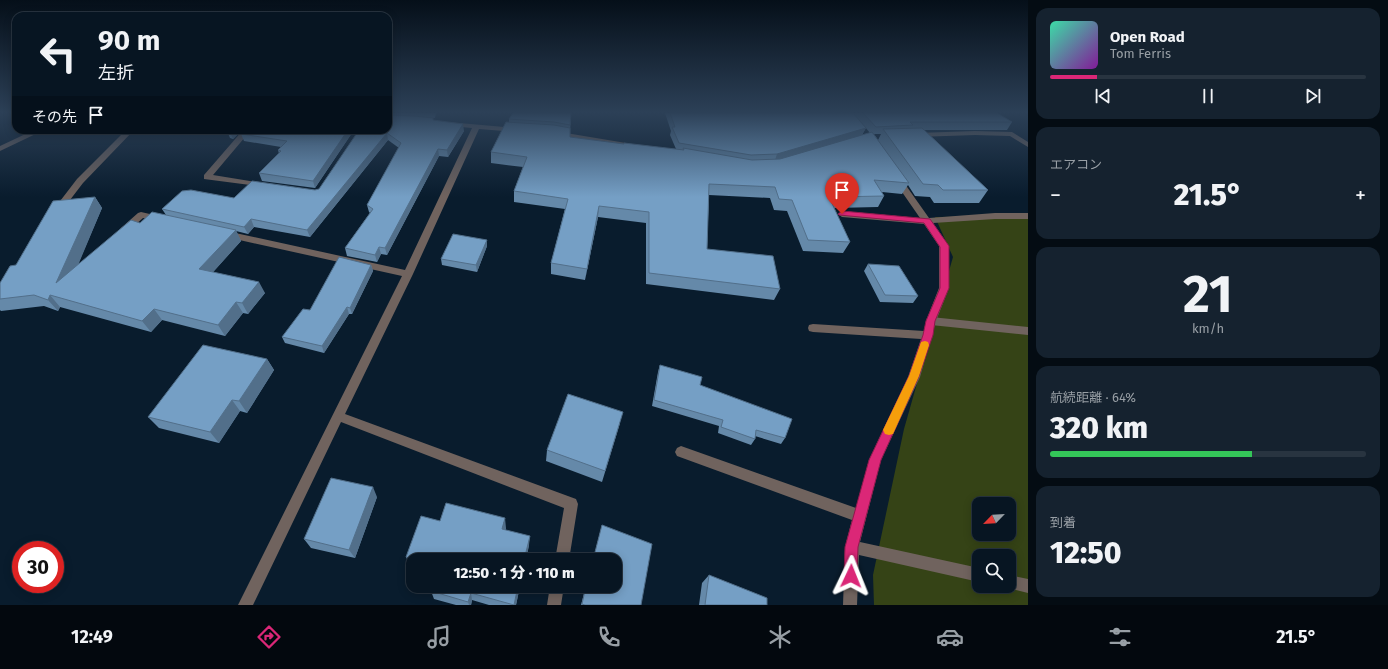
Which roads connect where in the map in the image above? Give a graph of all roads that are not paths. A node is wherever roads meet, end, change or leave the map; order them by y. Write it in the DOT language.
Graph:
graph roads {
  1 [pos="16,141"];
  2 [pos="119,141"];
  3 [pos="237,141"];
  4 [pos="469,141"];
  5 [pos="602,141"];
  6 [pos="637,147"];
  7 [pos="0,149"];
  8 [pos="891,170"];
  9 [pos="274,186"];
  10 [pos="842,214"];
  11 [pos="1028,216"];
  12 [pos="51,219"];
  13 [pos="927,221"];
  14 [pos="172,222"];
  15 [pos="217,232"];
  16 [pos="117,236"];
  17 [pos="408,274"];
  18 [pos="930,321"];
  19 [pos="812,328"];
  20 [pos="1028,331"];
  21 [pos="928,335"];
  22 [pos="338,416"];
  23 [pos="680,452"];
  24 [pos="860,516"];
  25 [pos="852,547"];
  26 [pos="563,553"];
  27 [pos="972,573"];
  28 [pos="1016,583"];
  29 [pos="1028,586"];
  30 [pos="556,593"];
  31 [pos="245,605"];
  32 [pos="554,605"];
  33 [pos="850,605"];
  1 -- 7 [label="street"];
  2 -- 12 [label="street"];
  3 -- 9 [label="street"];
  4 -- 17 [label="street"];
  5 -- 6 [label="street"];
  8 -- 13 [label="street"];
  10 -- 13 [label="street"];
  11 -- 13 [label="street"];
  13 -- 18 [label="street"];
  14 -- 16 [label="street"];
  15 -- 17 [label="street"];
  17 -- 22 [label="street"];
  18 -- 20 [label="street"];
  18 -- 21 [label="street"];
  19 -- 21 [label="street"];
  21 -- 24 [label="street"];
  22 -- 26 [label="street"];
  22 -- 31 [label="street"];
  23 -- 24 [label="street"];
  24 -- 25 [label="street"];
  25 -- 27 [label="street"];
  25 -- 33 [label="street"];
  28 -- 29 [label="street"];
  30 -- 32 [label="street"];
}
